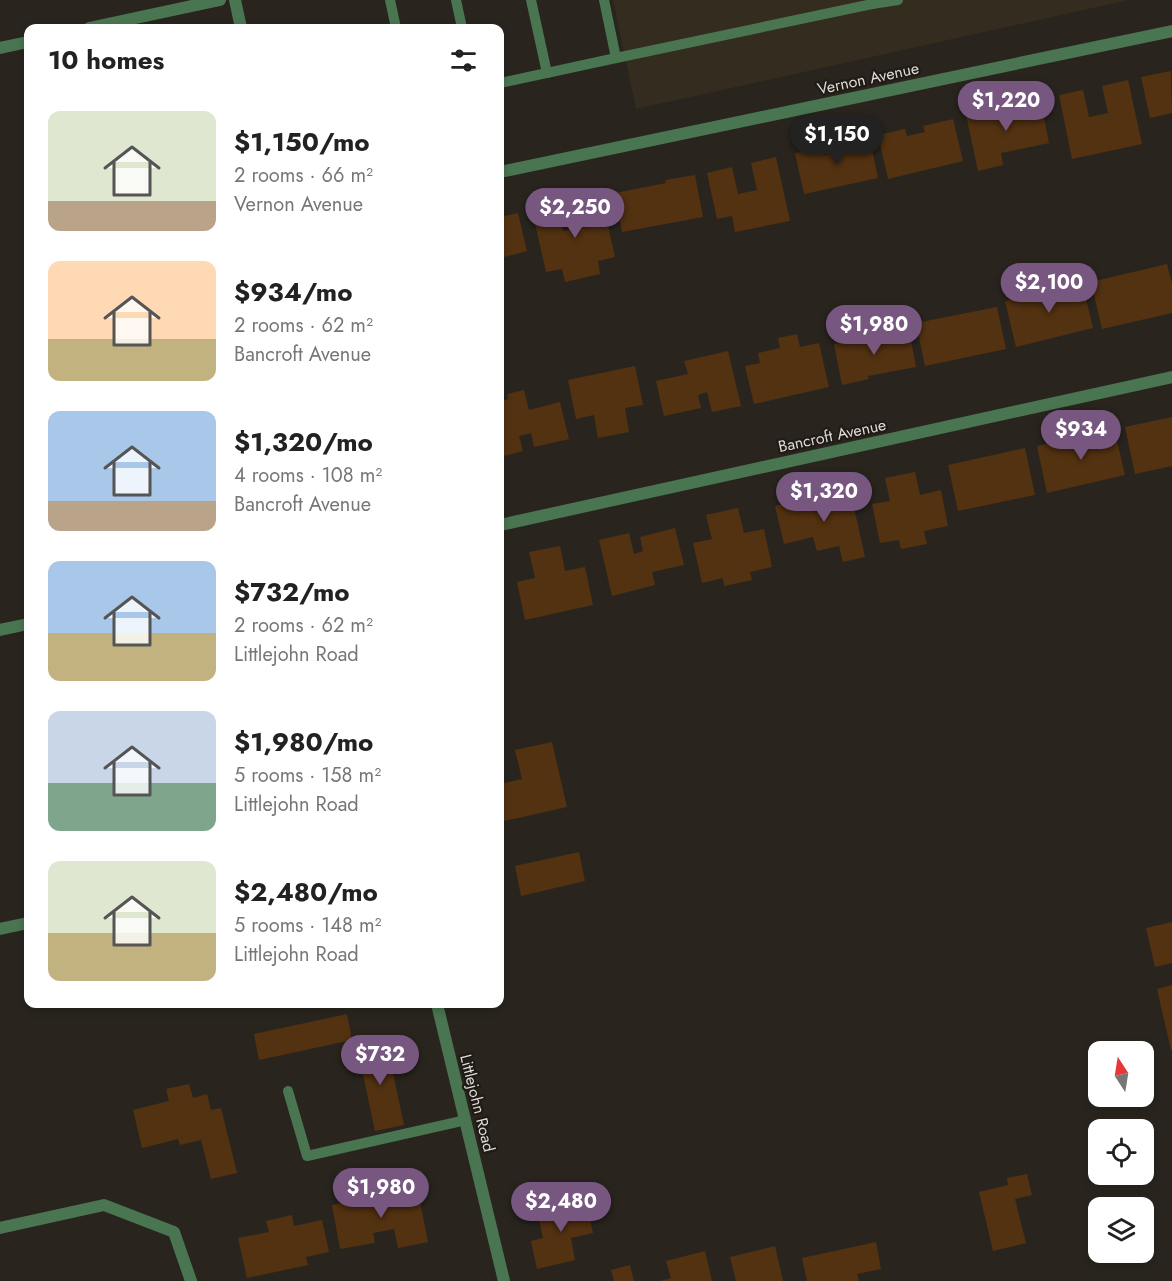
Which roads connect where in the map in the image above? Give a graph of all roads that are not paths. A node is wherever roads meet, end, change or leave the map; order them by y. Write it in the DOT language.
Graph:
graph roads {
  1 [pos="220,0"];
  2 [pos="235,0"];
  3 [pos="390,0"];
  4 [pos="456,0"];
  5 [pos="531,0"];
  6 [pos="604,0"];
  7 [pos="898,0"];
  8 [pos="872,2"];
  9 [pos="108,24"];
  10 [pos="240,24"];
  11 [pos="395,24"];
  12 [pos="461,24"];
  13 [pos="1172,31"];
  14 [pos="24,43"];
  15 [pos="0,48"];
  16 [pos="616,58"];
  17 [pos="547,73"];
  18 [pos="504,82"];
  19 [pos="504,171"];
  20 [pos="1172,377"];
  21 [pos="504,524"];
  22 [pos="24,625"];
  23 [pos="0,630"];
  24 [pos="24,924"];
  25 [pos="0,929"];
  26 [pos="438,1008"];
  27 [pos="288,1091"];
  28 [pos="466,1120"];
  29 [pos="0,1228"];
  30 [pos="191,1281"];
  31 [pos="504,1281"];
  1 -- 9 [label="street"];
  2 -- 10 [label="street"];
  3 -- 11 [label="lane"];
  4 -- 12 [label="lane"];
  5 -- 17 [label="lane"];
  6 -- 16 [label="lane"];
  7 -- 8 [label="lane"];
  8 -- 16 [label="lane"];
  13 -- 19 [label="street, Vernon Avenue"];
  14 -- 15 [label="street"];
  16 -- 17 [label="lane"];
  17 -- 18 [label="lane"];
  20 -- 21 [label="street, Bancroft Avenue"];
  22 -- 23 [label="street"];
  24 -- 25 [label="street"];
  26 -- 28 [label="street, Littlejohn Road"];
  27 -- 28 [label="lane"];
  28 -- 31 [label="street, Littlejohn Road"];
  29 -- 30 [label="street"];
}
